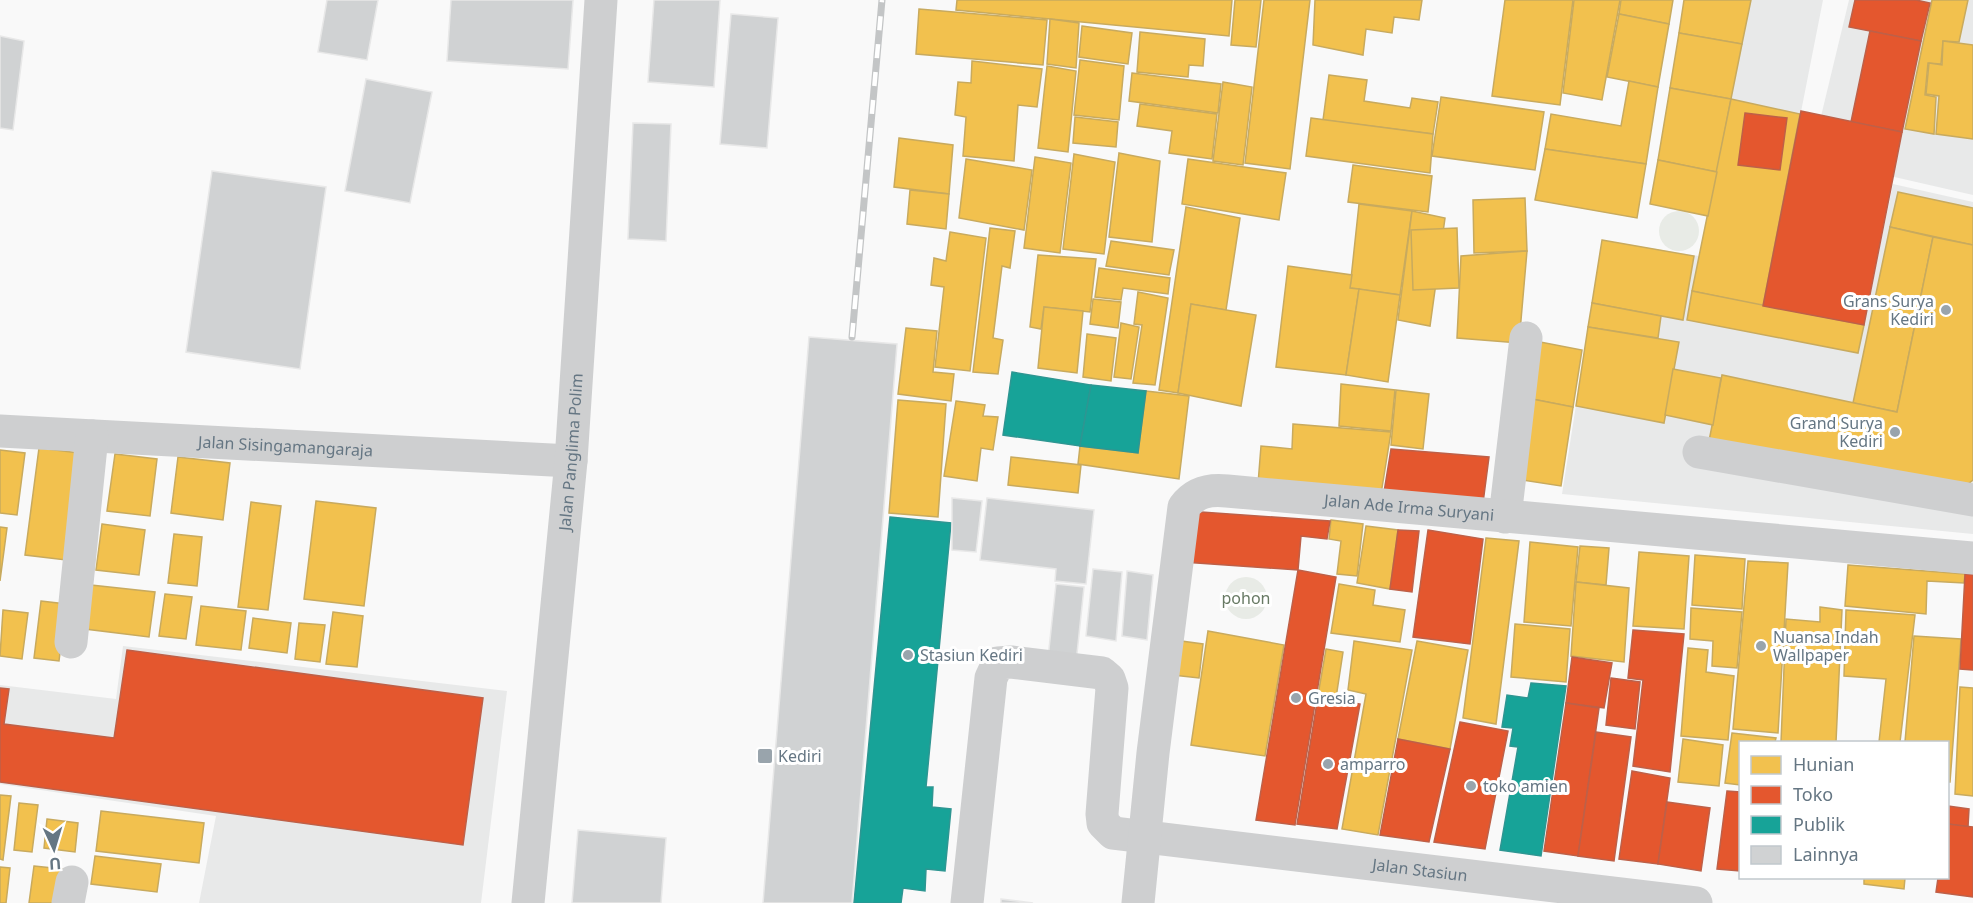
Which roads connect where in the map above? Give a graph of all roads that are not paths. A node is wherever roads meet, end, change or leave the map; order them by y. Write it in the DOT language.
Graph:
graph roads {
  1 [pos="601,0"];
  2 [pos="1526,338"];
  3 [pos="0,431"];
  4 [pos="92,436"];
  5 [pos="1699,452"];
  6 [pos="571,461"];
  7 [pos="1973,500"];
  8 [pos="1505,517"];
  9 [pos="1973,558"];
  10 [pos="72,642"];
  11 [pos="1143,837"];
  12 [pos="528,903"];
  13 [pos="967,903"];
  14 [pos="1138,903"];
  15 [pos="1696,903"];
  1 -- 6 [label="street, Jalan Panglima Polim"];
  2 -- 8 [label="street"];
  3 -- 4 [label="street, Jalan Sisingamangaraja"];
  4 -- 6 [label="street, Jalan Sisingamangaraja"];
  4 -- 10 [label="street"];
  5 -- 7 [label="street"];
  6 -- 12 [label="street, Jalan Panglima Polim"];
  8 -- 9 [label="street, Jalan Ade Irma Suryani"];
  8 -- 11 [label="street, Jalan Ade Irma Suryani"];
  11 -- 13 [label="street, Jalan Stasiun"];
  11 -- 14 [label="street, Jalan Ade Irma Suryani"];
  11 -- 15 [label="street, Jalan Stasiun"];
}
